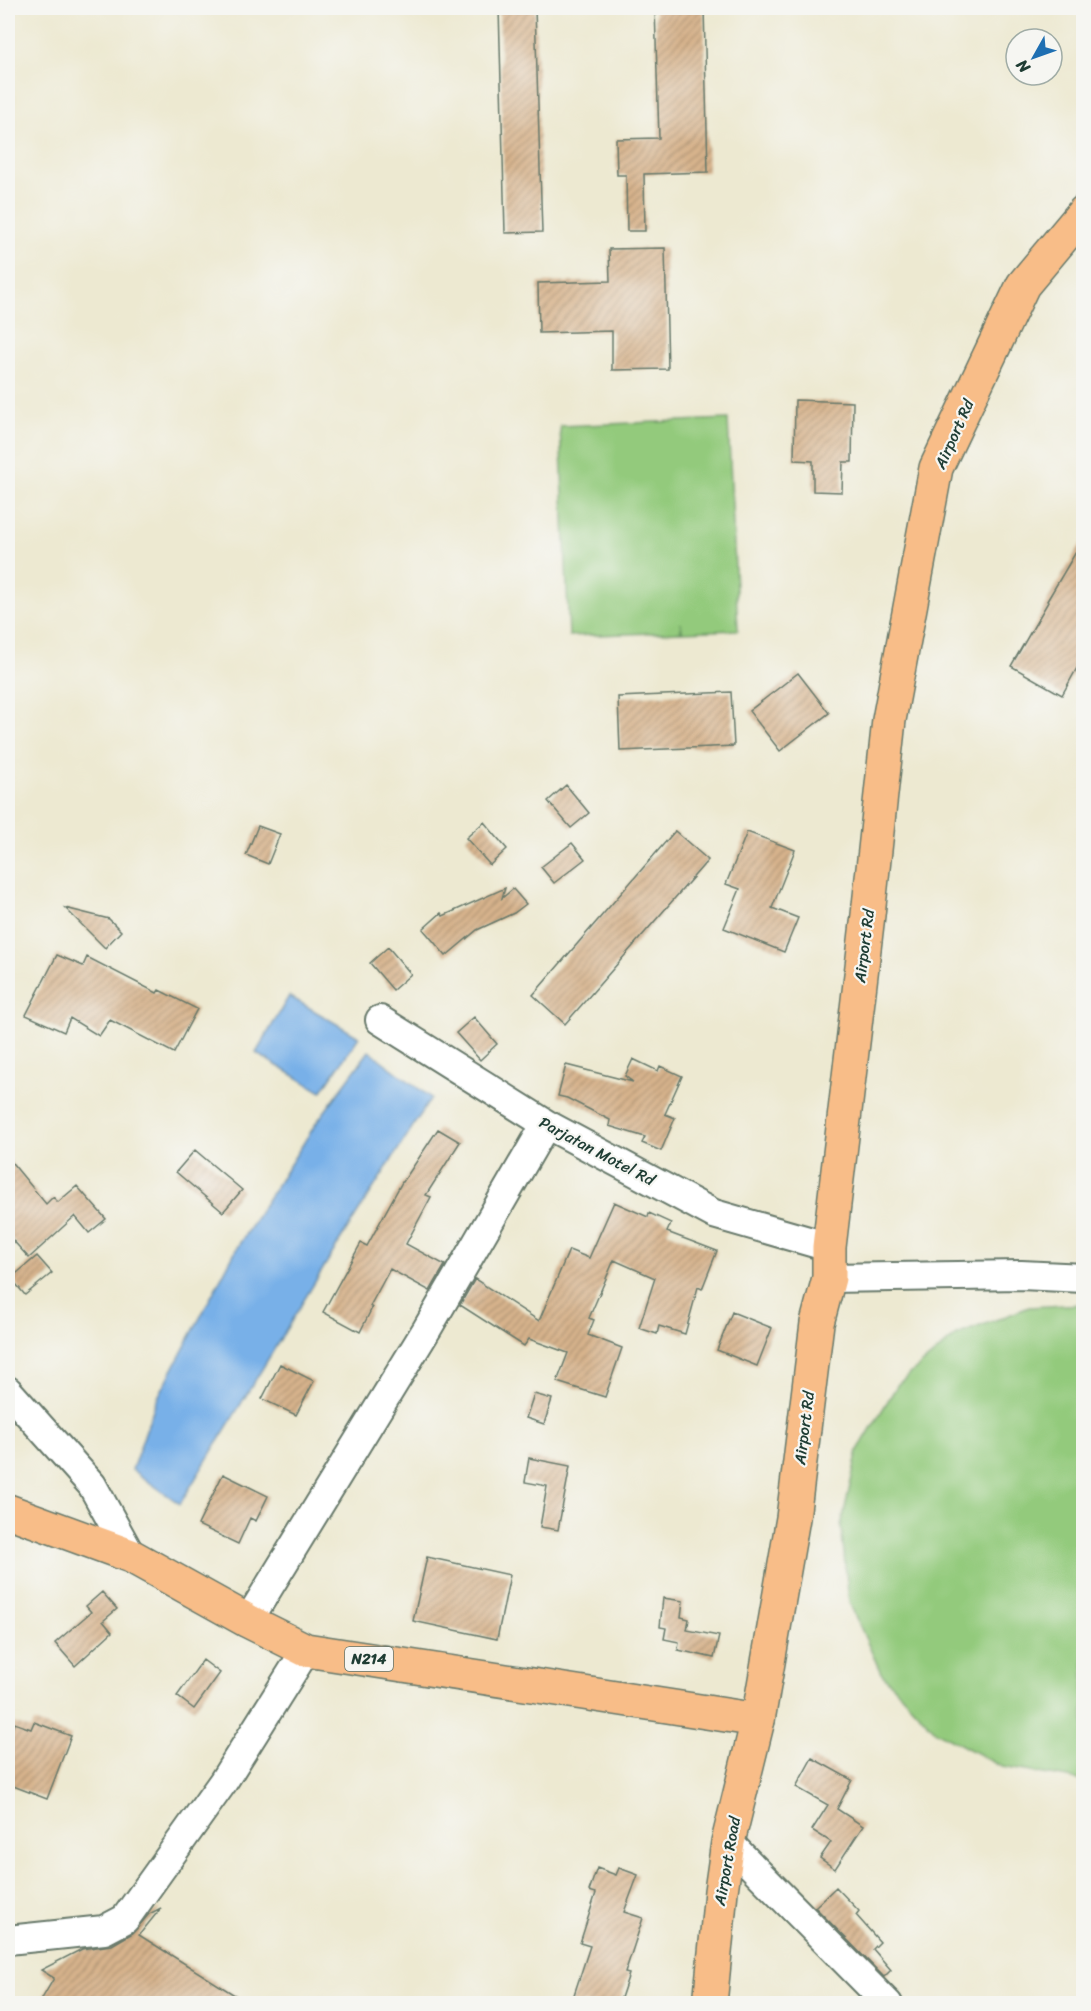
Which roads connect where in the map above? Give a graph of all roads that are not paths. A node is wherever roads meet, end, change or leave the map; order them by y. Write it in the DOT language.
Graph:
graph roads {
  1 [pos="1083,212"];
  2 [pos="380,1020"];
  3 [pos="546,1124"];
  4 [pos="829,1262"];
  5 [pos="1083,1278"];
  6 [pos="8,1391"];
  7 [pos="8,1511"];
  8 [pos="131,1556"];
  9 [pos="248,1622"];
  10 [pos="306,1650"];
  11 [pos="758,1720"];
  12 [pos="728,1842"];
  13 [pos="8,1940"];
  14 [pos="710,2004"];
  15 [pos="888,2004"];
  1 -- 4 [label="main road, Airport Rd"];
  2 -- 3 [label="street, Parjatan Motel Rd"];
  3 -- 4 [label="street, Parjatan Motel Rd"];
  3 -- 9 [label="street"];
  4 -- 5 [label="street, Parjatan Motel Rd"];
  4 -- 11 [label="main road, Airport Rd"];
  6 -- 8 [label="street"];
  7 -- 8 [label="main road, N214"];
  8 -- 9 [label="main road, N214"];
  9 -- 10 [label="main road, N214"];
  10 -- 11 [label="main road, N214"];
  10 -- 13 [label="street"];
  11 -- 12 [label="main road, Airport Road"];
  12 -- 14 [label="main road, Airport Road"];
  12 -- 15 [label="street"];
}
